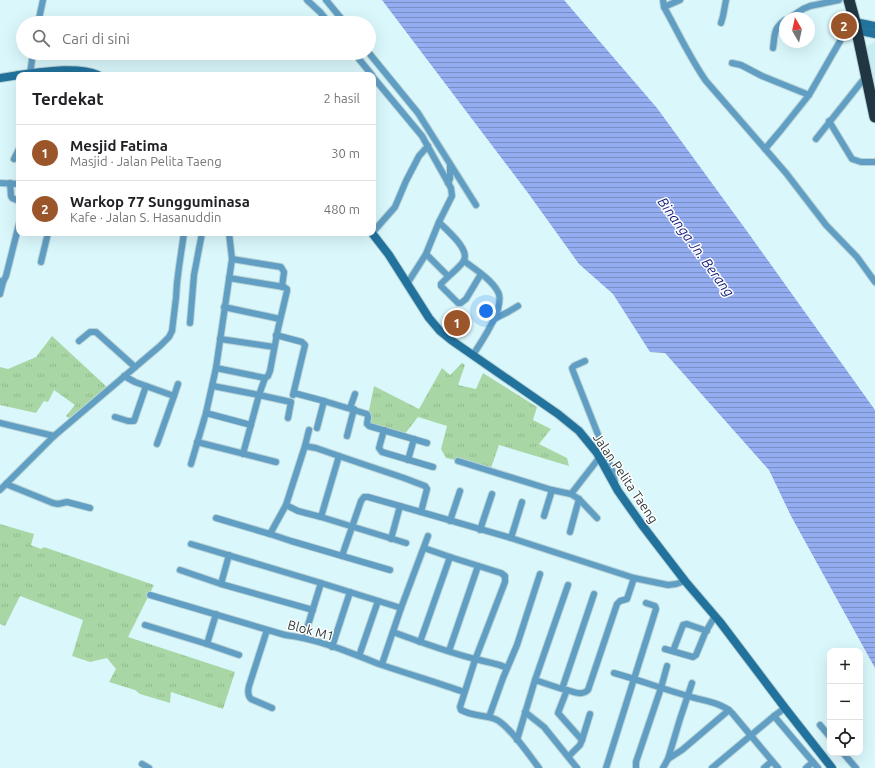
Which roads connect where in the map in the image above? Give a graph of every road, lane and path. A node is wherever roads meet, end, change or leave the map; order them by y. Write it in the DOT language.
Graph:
graph roads {
  1 [pos="43,0"];
  2 [pos="307,0"];
  3 [pos="326,0"];
  4 [pos="663,0"];
  5 [pos="680,0"];
  6 [pos="726,0"];
  7 [pos="839,0"];
  8 [pos="849,0"];
  9 [pos="856,0"];
  10 [pos="664,7"];
  11 [pos="798,12"];
  12 [pos="40,16"];
  13 [pos="323,16"];
  14 [pos="339,16"];
  15 [pos="721,23"];
  16 [pos="779,25"];
  17 [pos="857,25"];
  18 [pos="875,26"];
  19 [pos="875,34"];
  20 [pos="773,48"];
  21 [pos="32,60"];
  22 [pos="359,60"];
  23 [pos="375,60"];
  24 [pos="732,63"];
  25 [pos="30,72"];
  26 [pos="42,72"];
  27 [pos="86,72"];
  28 [pos="369,72"];
  29 [pos="16,75"];
  30 [pos="867,75"];
  31 [pos="0,78"];
  32 [pos="376,81"];
  33 [pos="809,95"];
  34 [pos="875,100"];
  35 [pos="875,117"];
  36 [pos="829,121"];
  37 [pos="816,138"];
  38 [pos="428,146"];
  39 [pos="765,149"];
  40 [pos="16,155"];
  41 [pos="14,159"];
  42 [pos="875,162"];
  43 [pos="450,165"];
  44 [pos="0,183"];
  45 [pos="10,183"];
  46 [pos="448,183"];
  47 [pos="16,184"];
  48 [pos="16,200"];
  49 [pos="476,206"];
  50 [pos="439,222"];
  51 [pos="376,228"];
  52 [pos="16,236"];
  53 [pos="47,236"];
  54 [pos="184,236"];
  55 [pos="201,236"];
  56 [pos="229,236"];
  57 [pos="375,236"];
  58 [pos="426,254"];
  59 [pos="232,259"];
  60 [pos="464,261"];
  61 [pos="41,262"];
  62 [pos="481,274"];
  63 [pos="448,276"];
  64 [pos="229,278"];
  65 [pos="2,281"];
  66 [pos="875,282"];
  67 [pos="407,284"];
  68 [pos="282,287"];
  69 [pos="0,294"];
  70 [pos="518,306"];
  71 [pos="224,307"];
  72 [pos="280,319"];
  73 [pos="494,319"];
  74 [pos="190,323"];
  75 [pos="276,335"];
  76 [pos="220,339"];
  77 [pos="79,341"];
  78 [pos="274,347"];
  79 [pos="473,355"];
  80 [pos="585,361"];
  81 [pos="134,367"];
  82 [pos="216,368"];
  83 [pos="124,376"];
  84 [pos="265,378"];
  85 [pos="178,384"];
  86 [pos="146,386"];
  87 [pos="213,386"];
  88 [pos="294,393"];
  89 [pos="355,394"];
  90 [pos="259,395"];
  91 [pos="174,396"];
  92 [pos="324,401"];
  93 [pos="291,402"];
  94 [pos="352,409"];
  95 [pos="206,413"];
  96 [pos="114,416"];
  97 [pos="288,418"];
  98 [pos="0,423"];
  99 [pos="252,425"];
  100 [pos="318,428"];
  101 [pos="309,430"];
  102 [pos="384,430"];
  103 [pos="54,436"];
  104 [pos="347,436"];
  105 [pos="414,439"];
  106 [pos="197,442"];
  107 [pos="427,443"];
  108 [pos="157,444"];
  109 [pos="305,446"];
  110 [pos="243,454"];
  111 [pos="339,456"];
  112 [pos="599,458"];
  113 [pos="408,460"];
  114 [pos="458,461"];
  115 [pos="276,462"];
  116 [pos="191,464"];
  117 [pos="433,467"];
  118 [pos="6,484"];
  119 [pos="0,490"];
  120 [pos="552,490"];
  121 [pos="460,491"];
  122 [pos="618,491"];
  123 [pos="492,494"];
  124 [pos="572,494"];
  125 [pos="579,499"];
  126 [pos="522,502"];
  127 [pos="286,506"];
  128 [pos="400,506"];
  129 [pos="90,508"];
  130 [pos="421,512"];
  131 [pos="544,516"];
  132 [pos="320,517"];
  133 [pos="216,518"];
  134 [pos="597,518"];
  135 [pos="450,521"];
  136 [pos="352,527"];
  137 [pos="480,530"];
  138 [pos="570,532"];
  139 [pos="270,534"];
  140 [pos="428,536"];
  141 [pos="511,538"];
  142 [pos="391,539"];
  143 [pos="406,543"];
  144 [pos="191,544"];
  145 [pos="424,548"];
  146 [pos="229,556"];
  147 [pos="342,556"];
  148 [pos="450,557"];
  149 [pos="478,566"];
  150 [pos="180,570"];
  151 [pos="390,570"];
  152 [pos="540,574"];
  153 [pos="634,578"];
  154 [pos="685,581"];
  155 [pos="321,583"];
  156 [pos="221,584"];
  157 [pos="568,585"];
  158 [pos="350,592"];
  159 [pos="594,594"];
  160 [pos="150,595"];
  161 [pos="378,601"];
  162 [pos="646,603"];
  163 [pos="401,608"];
  164 [pos="313,610"];
  165 [pos="216,614"];
  166 [pos="715,616"];
  167 [pos="144,625"];
  168 [pos="267,630"];
  169 [pos="707,631"];
  170 [pos="393,632"];
  171 [pos="304,638"];
  172 [pos="420,642"];
  173 [pos="207,644"];
  174 [pos="332,647"];
  175 [pos="665,649"];
  176 [pos="449,651"];
  177 [pos="673,651"];
  178 [pos="240,655"];
  179 [pos="359,656"];
  180 [pos="475,660"];
  181 [pos="382,664"];
  182 [pos="668,666"];
  183 [pos="508,668"];
  184 [pos="614,672"];
  185 [pos="634,679"];
  186 [pos="535,680"];
  187 [pos="692,683"];
  188 [pos="662,688"];
  189 [pos="464,692"];
  190 [pos="688,696"];
  191 [pos="272,708"];
  192 [pos="785,708"];
  193 [pos="729,710"];
  194 [pos="525,712"];
  195 [pos="590,714"];
  196 [pos="774,716"];
  197 [pos="489,717"];
  198 [pos="820,725"];
  199 [pos="827,733"];
  200 [pos="751,736"];
  201 [pos="517,740"];
  202 [pos="582,740"];
  203 [pos="569,756"];
  204 [pos="846,756"];
  205 [pos="668,759"];
  206 [pos="772,761"];
  207 [pos="813,762"];
  208 [pos="142,764"];
  209 [pos="149,768"];
  210 [pos="539,768"];
  211 [pos="577,768"];
  212 [pos="606,768"];
  213 [pos="636,768"];
  214 [pos="663,768"];
  215 [pos="712,768"];
  216 [pos="764,768"];
  217 [pos="778,768"];
  218 [pos="806,768"];
  219 [pos="818,768"];
  220 [pos="832,768"];
  221 [pos="856,768"];
  1 -- 12 [label="street"];
  2 -- 13 [label="street"];
  3 -- 14 [label="street"];
  4 -- 10 [label="street"];
  5 -- 10 [label="street"];
  6 -- 15 [label="street"];
  7 -- 11 [label="street"];
  8 -- 17 [label="highway"];
  9 -- 17 [label="highway"];
  10 -- 39 [label="street"];
  16 -- 20 [label="street"];
  17 -- 18 [label="street"];
  17 -- 19 [label="street"];
  17 -- 30 [label="highway"];
  17 -- 33 [label="street"];
  17 -- 34 [label="highway"];
  21 -- 25 [label="street"];
  22 -- 28 [label="street"];
  23 -- 43 [label="street"];
  24 -- 33 [label="street"];
  26 -- 27 [label="street"];
  29 -- 31 [label="street"];
  30 -- 35 [label="highway"];
  30 -- 36 [label="street"];
  32 -- 38 [label="street"];
  33 -- 39 [label="street"];
  36 -- 37 [label="street"];
  36 -- 42 [label="street"];
  38 -- 46 [label="street"];
  38 -- 51 [label="street"];
  39 -- 66 [label="street"];
  40 -- 41 [label="street"];
  43 -- 46 [label="street"];
  43 -- 49 [label="street"];
  44 -- 45 [label="street"];
  45 -- 47 [label="street"];
  45 -- 48 [label="street"];
  46 -- 50 [label="street"];
  50 -- 58 [label="street"];
  50 -- 60 [label="street"];
  52 -- 65 [label="street"];
  53 -- 61 [label="street"];
  54 -- 81 [label="street"];
  55 -- 74 [label="street"];
  56 -- 59 [label="street"];
  57 -- 67 [label="street, Jalan Pelita Taeng"];
  58 -- 63 [label="street"];
  58 -- 67 [label="street"];
  59 -- 64 [label="street"];
  59 -- 68 [label="street"];
  60 -- 62 [label="street"];
  60 -- 63 [label="street"];
  62 -- 63 [label="street"];
  62 -- 73 [label="street"];
  64 -- 68 [label="street"];
  64 -- 71 [label="street"];
  65 -- 69 [label="street"];
  67 -- 79 [label="street, Jalan Pelita Taeng"];
  68 -- 72 [label="street"];
  70 -- 73 [label="street"];
  71 -- 72 [label="street"];
  71 -- 76 [label="street"];
  72 -- 75 [label="street"];
  73 -- 79 [label="street"];
  75 -- 78 [label="street"];
  75 -- 88 [label="street"];
  76 -- 78 [label="street"];
  76 -- 82 [label="street"];
  77 -- 81 [label="street"];
  78 -- 84 [label="street"];
  79 -- 112 [label="street, Jalan Pelita Taeng"];
  80 -- 122 [label="street"];
  81 -- 83 [label="street"];
  82 -- 84 [label="street"];
  82 -- 87 [label="street"];
  83 -- 86 [label="street"];
  83 -- 103 [label="street"];
  84 -- 90 [label="street"];
  85 -- 91 [label="street"];
  86 -- 91 [label="street"];
  86 -- 96 [label="street"];
  87 -- 90 [label="street"];
  87 -- 95 [label="street"];
  88 -- 92 [label="street"];
  88 -- 93 [label="street"];
  89 -- 94 [label="street"];
  90 -- 93 [label="street"];
  90 -- 99 [label="street"];
  91 -- 108 [label="street"];
  92 -- 94 [label="street"];
  92 -- 100 [label="street"];
  93 -- 97 [label="street"];
  94 -- 102 [label="street"];
  94 -- 104 [label="street"];
  95 -- 99 [label="street"];
  95 -- 106 [label="street"];
  98 -- 103 [label="street"];
  99 -- 110 [label="street"];
  101 -- 109 [label="street"];
  102 -- 105 [label="street"];
  102 -- 113 [label="street"];
  103 -- 118 [label="street"];
  105 -- 107 [label="street"];
  105 -- 113 [label="street"];
  106 -- 110 [label="street"];
  106 -- 116 [label="street"];
  109 -- 111 [label="street"];
  109 -- 127 [label="street"];
  110 -- 115 [label="street"];
  111 -- 130 [label="street"];
  111 -- 132 [label="street"];
  112 -- 122 [label="street, Jalan Pelita Taeng"];
  112 -- 124 [label="street"];
  113 -- 117 [label="street"];
  114 -- 120 [label="street"];
  118 -- 119 [label="street"];
  118 -- 129 [label="street"];
  120 -- 124 [label="street"];
  120 -- 131 [label="street"];
  121 -- 135 [label="street"];
  122 -- 154 [label="street, Jalan Pelita Taeng"];
  123 -- 137 [label="street"];
  124 -- 125 [label="street"];
  125 -- 134 [label="street"];
  125 -- 138 [label="street"];
  126 -- 141 [label="street"];
  127 -- 132 [label="street"];
  127 -- 139 [label="street"];
  128 -- 130 [label="street"];
  128 -- 136 [label="street"];
  128 -- 142 [label="street"];
  130 -- 135 [label="street"];
  132 -- 136 [label="street"];
  133 -- 139 [label="street"];
  135 -- 137 [label="street"];
  136 -- 142 [label="street"];
  136 -- 147 [label="street"];
  137 -- 141 [label="street"];
  139 -- 147 [label="street"];
  140 -- 145 [label="street"];
  141 -- 153 [label="street"];
  142 -- 143 [label="street"];
  144 -- 146 [label="street"];
  145 -- 148 [label="street"];
  145 -- 163 [label="street"];
  146 -- 155 [label="street"];
  146 -- 156 [label="street"];
  147 -- 151 [label="street"];
  148 -- 149 [label="street"];
  148 -- 172 [label="street"];
  149 -- 176 [label="street"];
  149 -- 180 [label="street"];
  150 -- 156 [label="street"];
  152 -- 183 [label="street"];
  153 -- 154 [label="street"];
  153 -- 202 [label="street"];
  154 -- 166 [label="street, Jalan Pelita Taeng"];
  155 -- 158 [label="street"];
  155 -- 164 [label="street"];
  156 -- 164 [label="street"];
  157 -- 186 [label="street"];
  158 -- 161 [label="street"];
  158 -- 174 [label="street"];
  159 -- 186 [label="street"];
  160 -- 165 [label="street, Blok M1"];
  161 -- 163 [label="street"];
  161 -- 179 [label="street"];
  162 -- 185 [label="street"];
  163 -- 170 [label="street"];
  164 -- 171 [label="street"];
  165 -- 168 [label="street, Blok M1"];
  165 -- 173 [label="street"];
  166 -- 169 [label="street"];
  166 -- 192 [label="street, Jalan Pelita Taeng"];
  167 -- 173 [label="street"];
  168 -- 171 [label="street, Blok M1"];
  168 -- 191 [label="street"];
  169 -- 177 [label="street"];
  169 -- 177 [label="street"];
  170 -- 172 [label="street"];
  170 -- 181 [label="street"];
  171 -- 174 [label="street, Blok M1"];
  172 -- 176 [label="street"];
  173 -- 178 [label="street"];
  174 -- 179 [label="street, Blok M1"];
  175 -- 177 [label="street"];
  176 -- 180 [label="street"];
  179 -- 181 [label="street, Blok M1"];
  180 -- 183 [label="street"];
  180 -- 189 [label="street"];
  181 -- 189 [label="street, Blok M1"];
  182 -- 188 [label="street"];
  183 -- 197 [label="street"];
  184 -- 185 [label="street"];
  185 -- 188 [label="street"];
  185 -- 212 [label="street"];
  186 -- 194 [label="street"];
  187 -- 190 [label="street"];
  188 -- 190 [label="street"];
  188 -- 213 [label="street"];
  189 -- 197 [label="street"];
  190 -- 193 [label="street"];
  190 -- 205 [label="street"];
  192 -- 196 [label="street"];
  192 -- 220 [label="street, Jalan Pelita Taeng"];
  193 -- 200 [label="street"];
  193 -- 205 [label="street"];
  194 -- 201 [label="street"];
  194 -- 203 [label="street"];
  195 -- 202 [label="street"];
  196 -- 200 [label="street"];
  196 -- 207 [label="street"];
  197 -- 201 [label="street"];
  198 -- 199 [label="street"];
  200 -- 206 [label="street"];
  200 -- 215 [label="street"];
  201 -- 210 [label="street"];
  202 -- 203 [label="street"];
  203 -- 211 [label="street"];
  204 -- 221 [label="street"];
  205 -- 214 [label="street"];
  206 -- 216 [label="street"];
  206 -- 217 [label="street"];
  207 -- 218 [label="street"];
  207 -- 219 [label="street"];
  208 -- 209 [label="street"];
}
